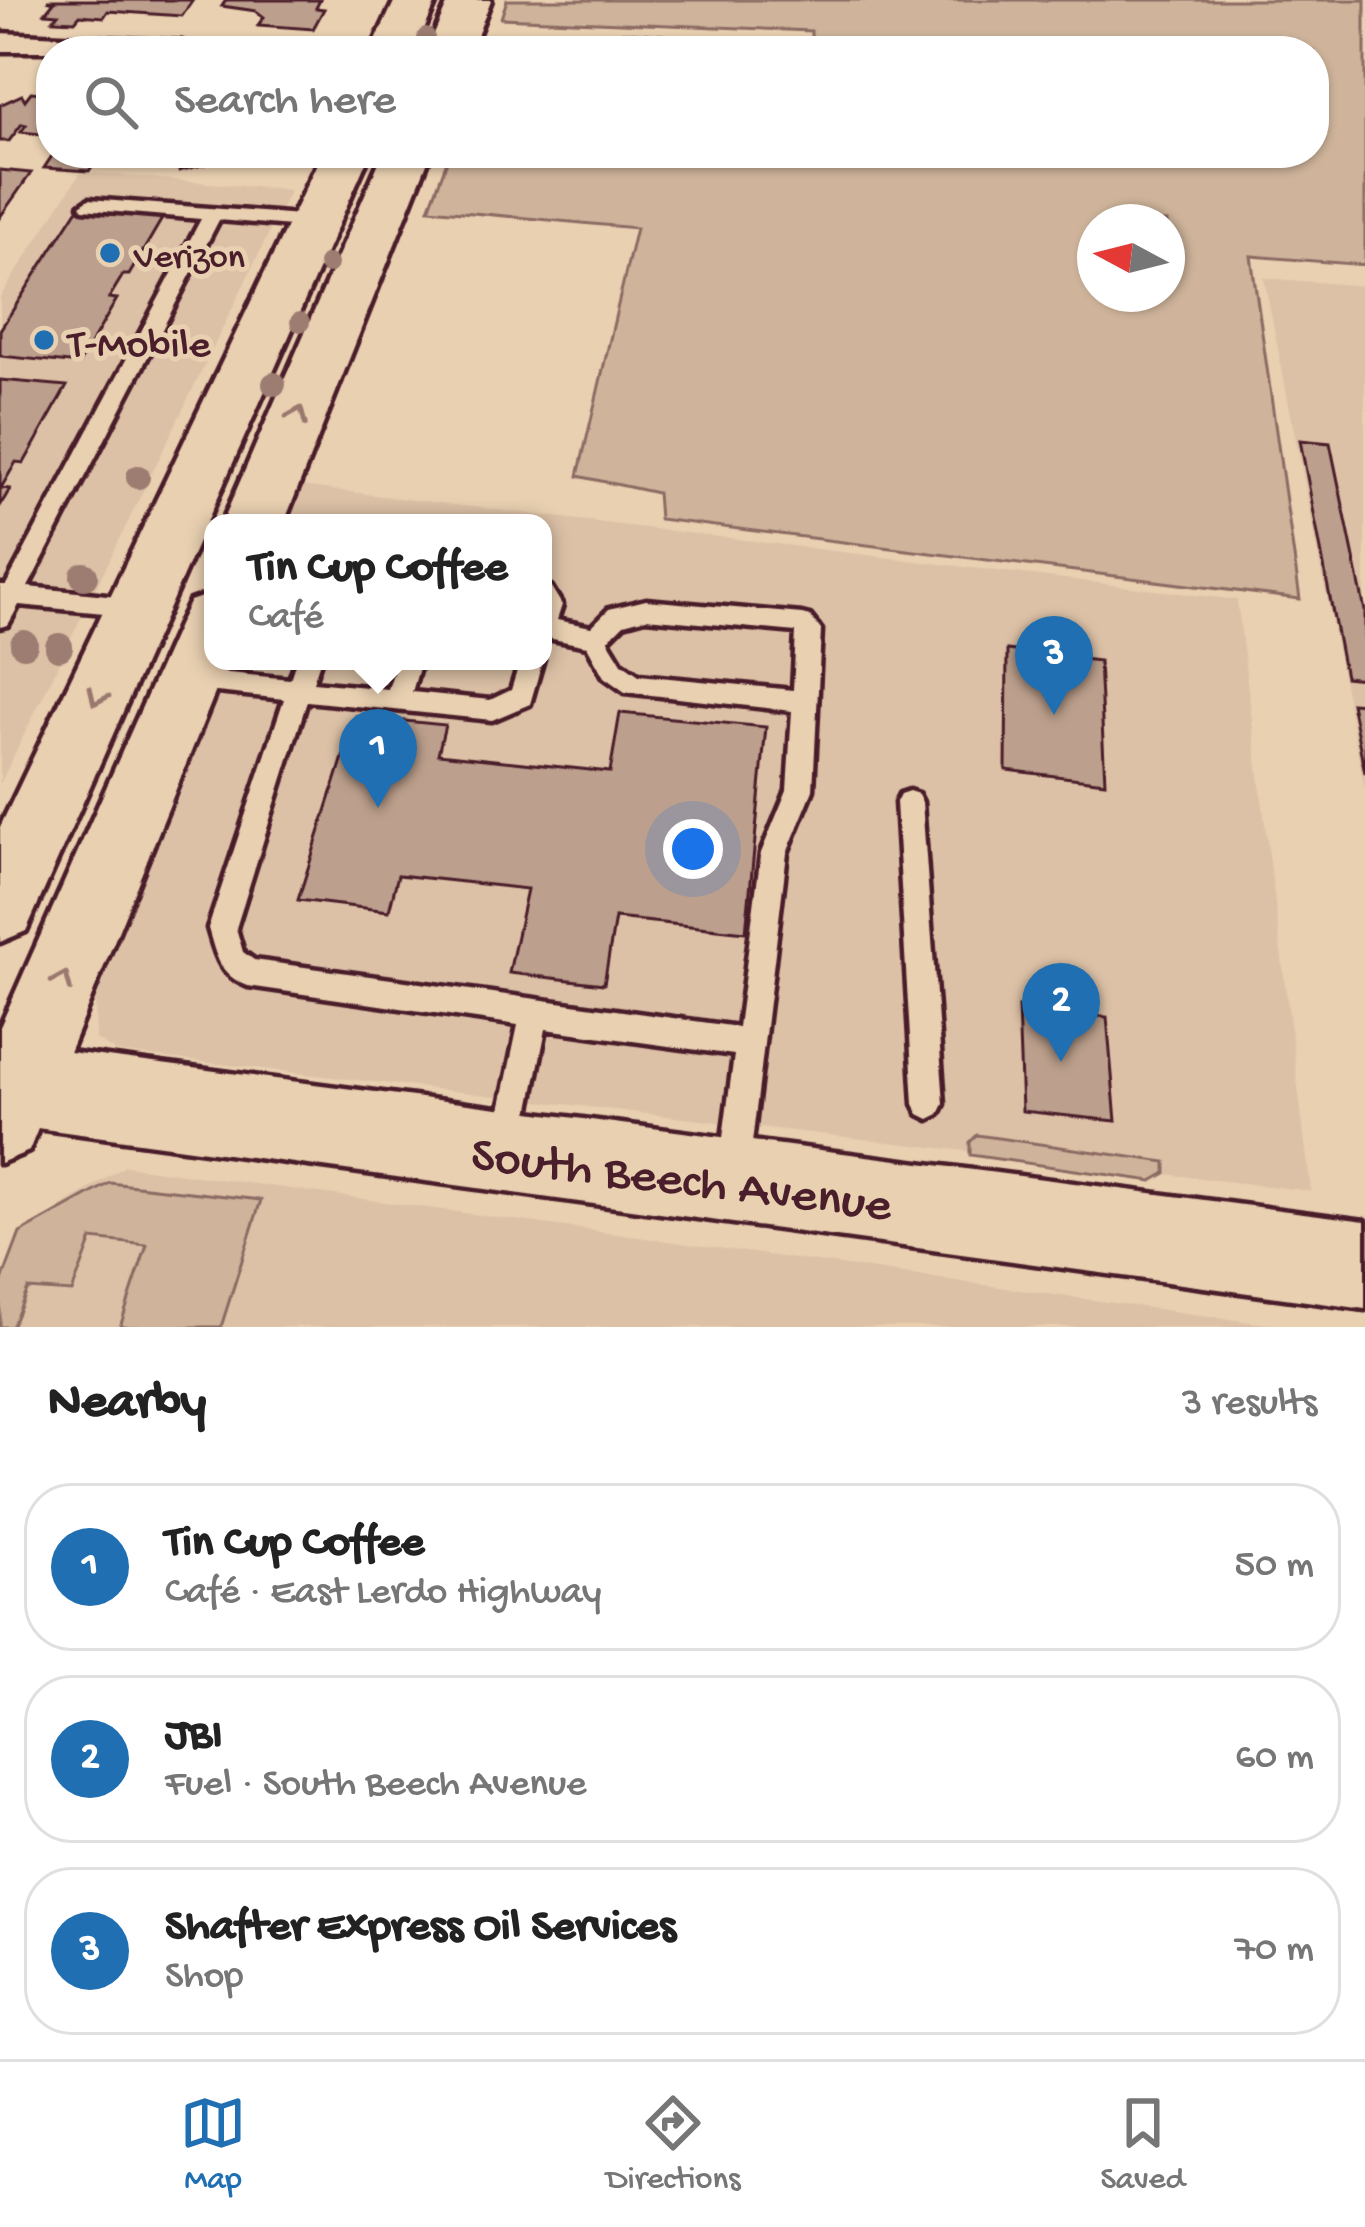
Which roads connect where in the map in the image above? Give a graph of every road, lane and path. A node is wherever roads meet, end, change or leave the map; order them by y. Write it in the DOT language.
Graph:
graph roads {
  1 [pos="416,0"];
  2 [pos="470,0"];
  3 [pos="400,36"];
  4 [pos="455,36"];
  5 [pos="0,42"];
  6 [pos="36,44"];
  7 [pos="339,168"];
  8 [pos="401,168"];
  9 [pos="89,205"];
  10 [pos="213,214"];
  11 [pos="314,222"];
  12 [pos="257,514"];
  13 [pos="6,594"];
  14 [pos="138,607"];
  15 [pos="0,618"];
  16 [pos="552,629"];
  17 [pos="595,638"];
  18 [pos="201,649"];
  19 [pos="250,670"];
  20 [pos="305,670"];
  21 [pos="406,670"];
  22 [pos="529,670"];
  23 [pos="297,690"];
  24 [pos="397,700"];
  25 [pos="807,702"];
  26 [pos="909,802"];
  27 [pos="0,907"];
  28 [pos="535,1013"];
  29 [pos="747,1043"];
  30 [pos="5,1098"];
  31 [pos="929,1104"];
  32 [pos="506,1152"];
  33 [pos="733,1182"];
  34 [pos="1365,1265"];
  1 -- 3 [label="main road"];
  2 -- 4 [label="main road"];
  5 -- 6 [label="street"];
  7 -- 11 [label="main road"];
  12 -- 8 [label="main road, one-way"];
  9 -- 10 [label="lane"];
  10 -- 11 [label="lane"];
  10 -- 13 [label="lane"];
  11 -- 14 [label="main road"];
  13 -- 14 [label="lane"];
  13 -- 15 [label="lane"];
  14 -- 27 [label="main road, one-way"];
  16 -- 17 [label="lane"];
  17 -- 25 [label="lane"];
  17 -- 25 [label="lane"];
  30 -- 18 [label="main road, one-way"];
  19 -- 23 [label="lane"];
  20 -- 23 [label="lane"];
  21 -- 24 [label="lane"];
  22 -- 24 [label="lane"];
  23 -- 24 [label="lane"];
  23 -- 28 [label="lane"];
  25 -- 29 [label="lane"];
  26 -- 31 [label="lane"];
  28 -- 29 [label="lane"];
  28 -- 32 [label="lane"];
  29 -- 33 [label="lane"];
  30 -- 32 [label="main road, South Beech Avenue"];
  32 -- 33 [label="main road, South Beech Avenue"];
  33 -- 34 [label="main road, South Beech Avenue"];
}
